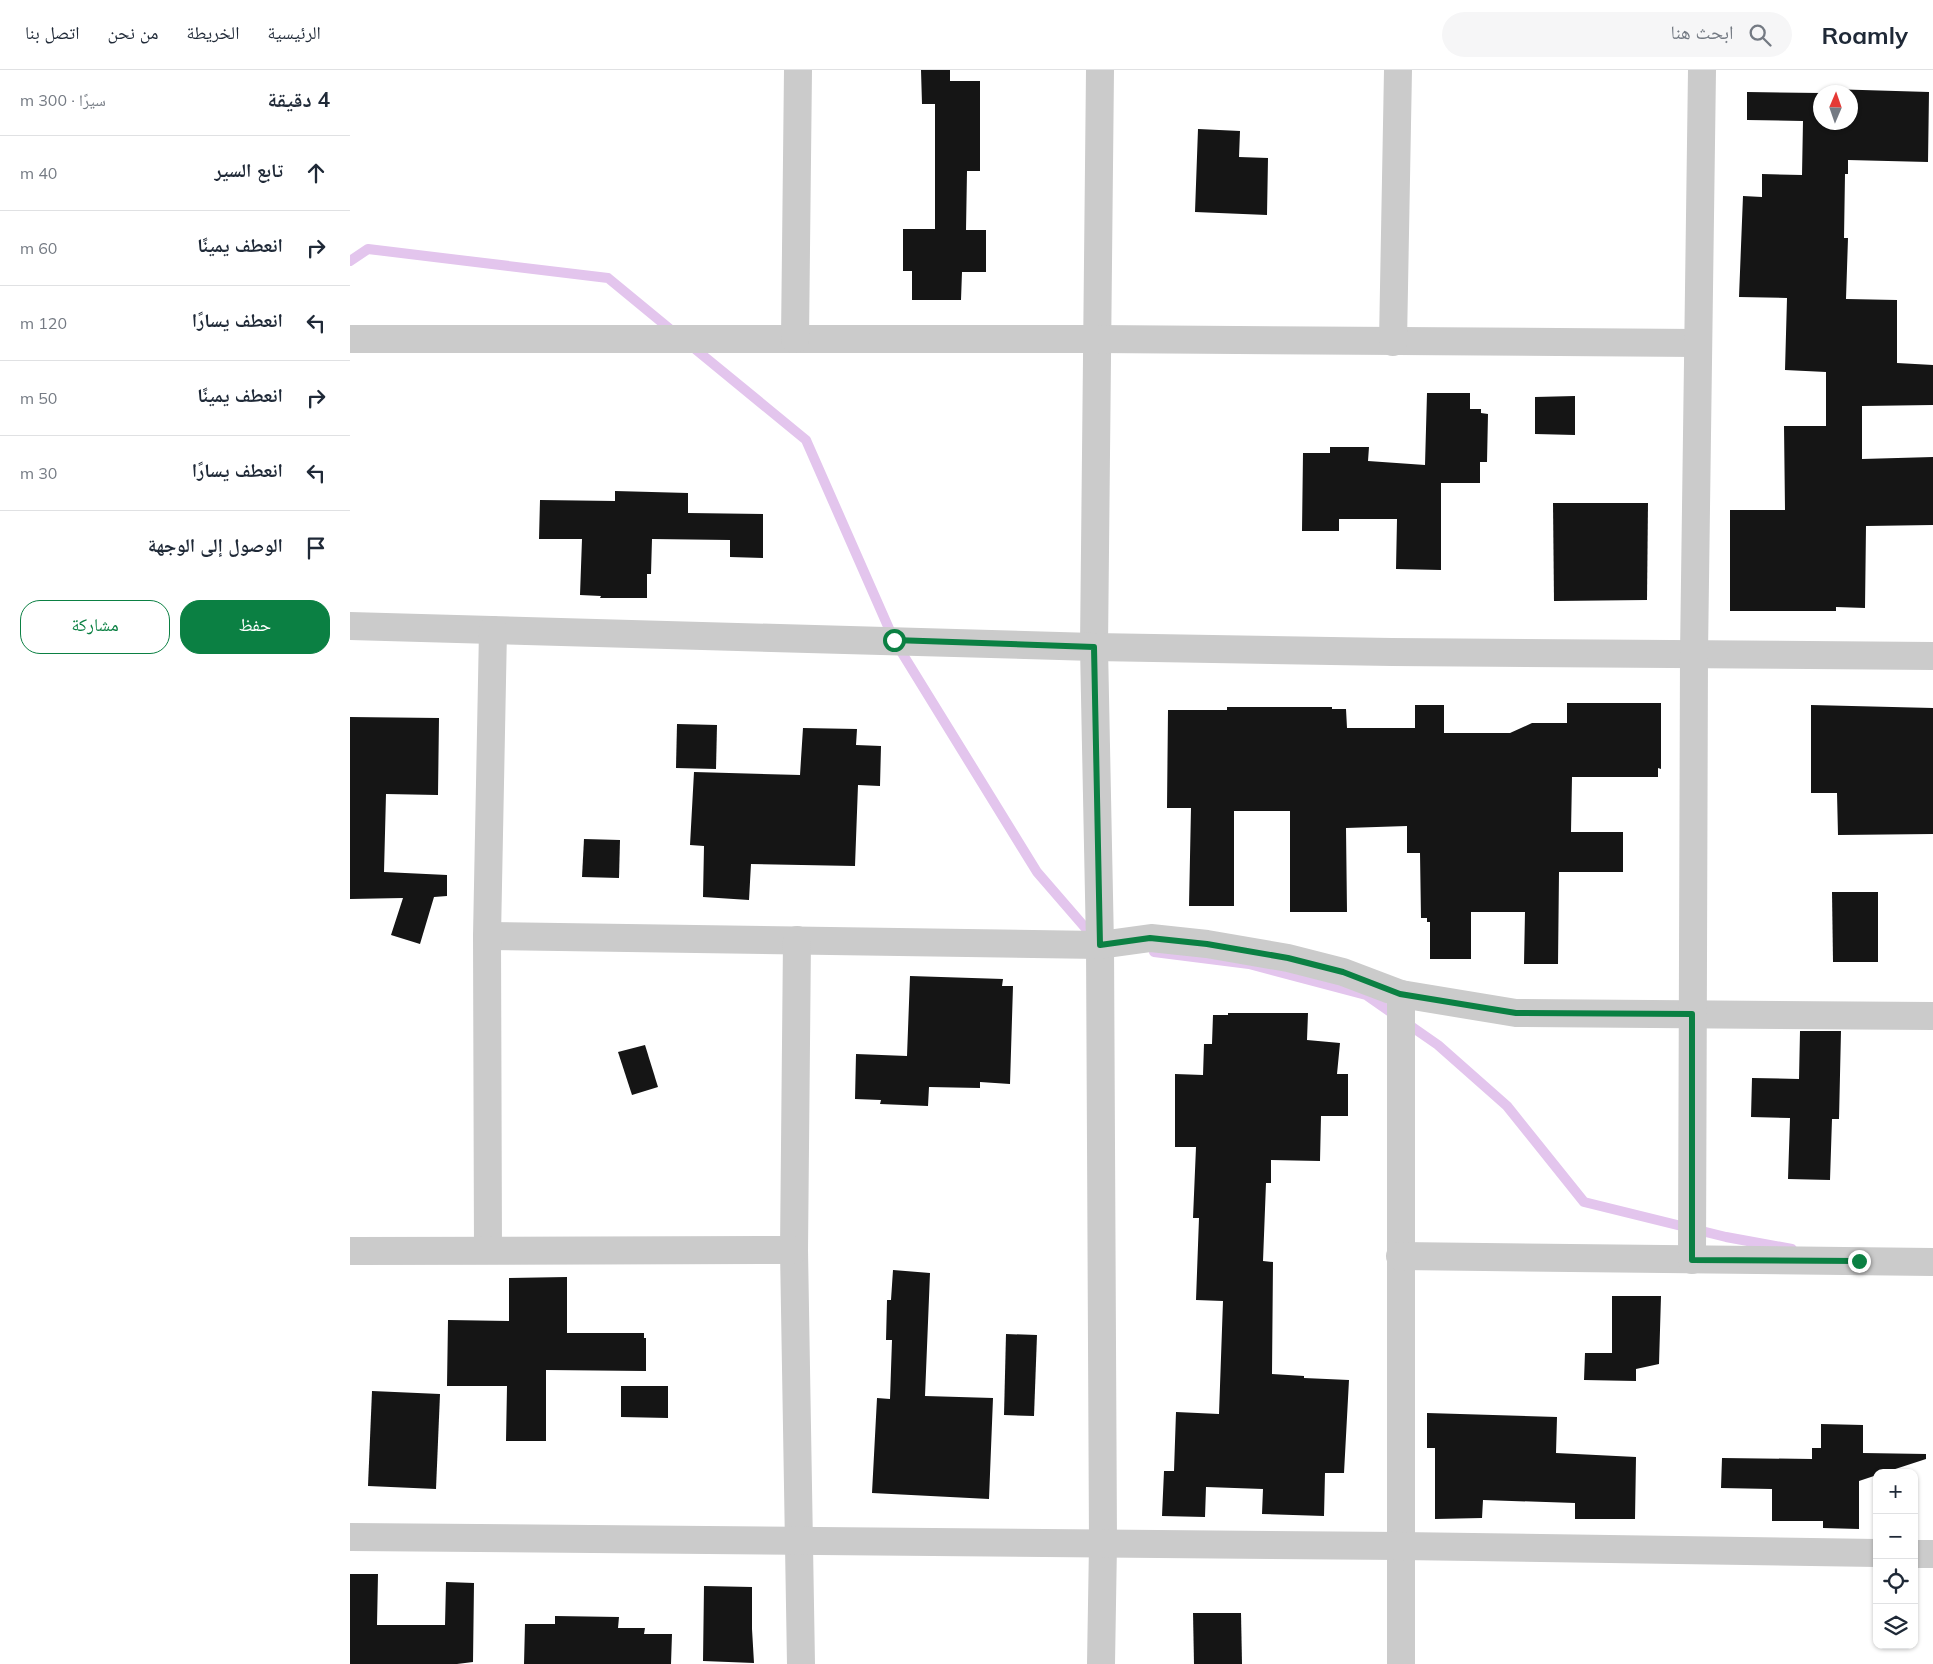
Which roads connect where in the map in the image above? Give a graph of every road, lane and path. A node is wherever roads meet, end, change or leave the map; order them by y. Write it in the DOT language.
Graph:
graph roads {
  1 [pos="798,70"];
  2 [pos="1100,70"];
  3 [pos="1398,70"];
  4 [pos="1702,70"];
  5 [pos="350,339"];
  6 [pos="795,339"];
  7 [pos="1096,339"];
  8 [pos="1393,342"];
  9 [pos="1697,343"];
  10 [pos="350,626"];
  11 [pos="493,630"];
  12 [pos="1094,647"];
  13 [pos="1694,654"];
  14 [pos="1933,656"];
  15 [pos="487,936"];
  16 [pos="797,940"];
  17 [pos="1100,945"];
  18 [pos="1400,994"];
  19 [pos="1692,1014"];
  20 [pos="1933,1016"];
  21 [pos="488,1250"];
  22 [pos="794,1250"];
  23 [pos="350,1251"];
  24 [pos="1400,1256"];
  25 [pos="1692,1260"];
  26 [pos="1933,1262"];
  27 [pos="350,1537"];
  28 [pos="800,1541"];
  29 [pos="1104,1544"];
  30 [pos="1401,1546"];
  31 [pos="1873,1553"];
  32 [pos="1918,1554"];
  33 [pos="1933,1554"];
  34 [pos="802,1664"];
  35 [pos="1101,1664"];
  36 [pos="1402,1664"];
  1 -- 6 [label="street"];
  2 -- 7 [label="street"];
  3 -- 8 [label="street"];
  4 -- 9 [label="street"];
  5 -- 6 [label="street"];
  6 -- 7 [label="street"];
  7 -- 8 [label="street"];
  7 -- 12 [label="street"];
  8 -- 9 [label="street"];
  9 -- 13 [label="street"];
  10 -- 11 [label="street"];
  11 -- 12 [label="street"];
  11 -- 15 [label="street"];
  12 -- 13 [label="street"];
  12 -- 17 [label="street"];
  13 -- 14 [label="street"];
  13 -- 19 [label="street"];
  15 -- 16 [label="street"];
  15 -- 21 [label="street"];
  16 -- 17 [label="street"];
  16 -- 22 [label="street"];
  17 -- 18 [label="street"];
  17 -- 29 [label="street"];
  18 -- 19 [label="street"];
  18 -- 24 [label="street"];
  19 -- 20 [label="street"];
  19 -- 25 [label="street"];
  21 -- 22 [label="street"];
  21 -- 23 [label="street"];
  22 -- 28 [label="street"];
  24 -- 25 [label="street"];
  24 -- 30 [label="street"];
  25 -- 26 [label="street"];
  27 -- 28 [label="street"];
  28 -- 29 [label="street"];
  28 -- 34 [label="street"];
  29 -- 30 [label="street"];
  29 -- 35 [label="street"];
  30 -- 31 [label="street"];
  30 -- 36 [label="street"];
  32 -- 33 [label="street"];
}
